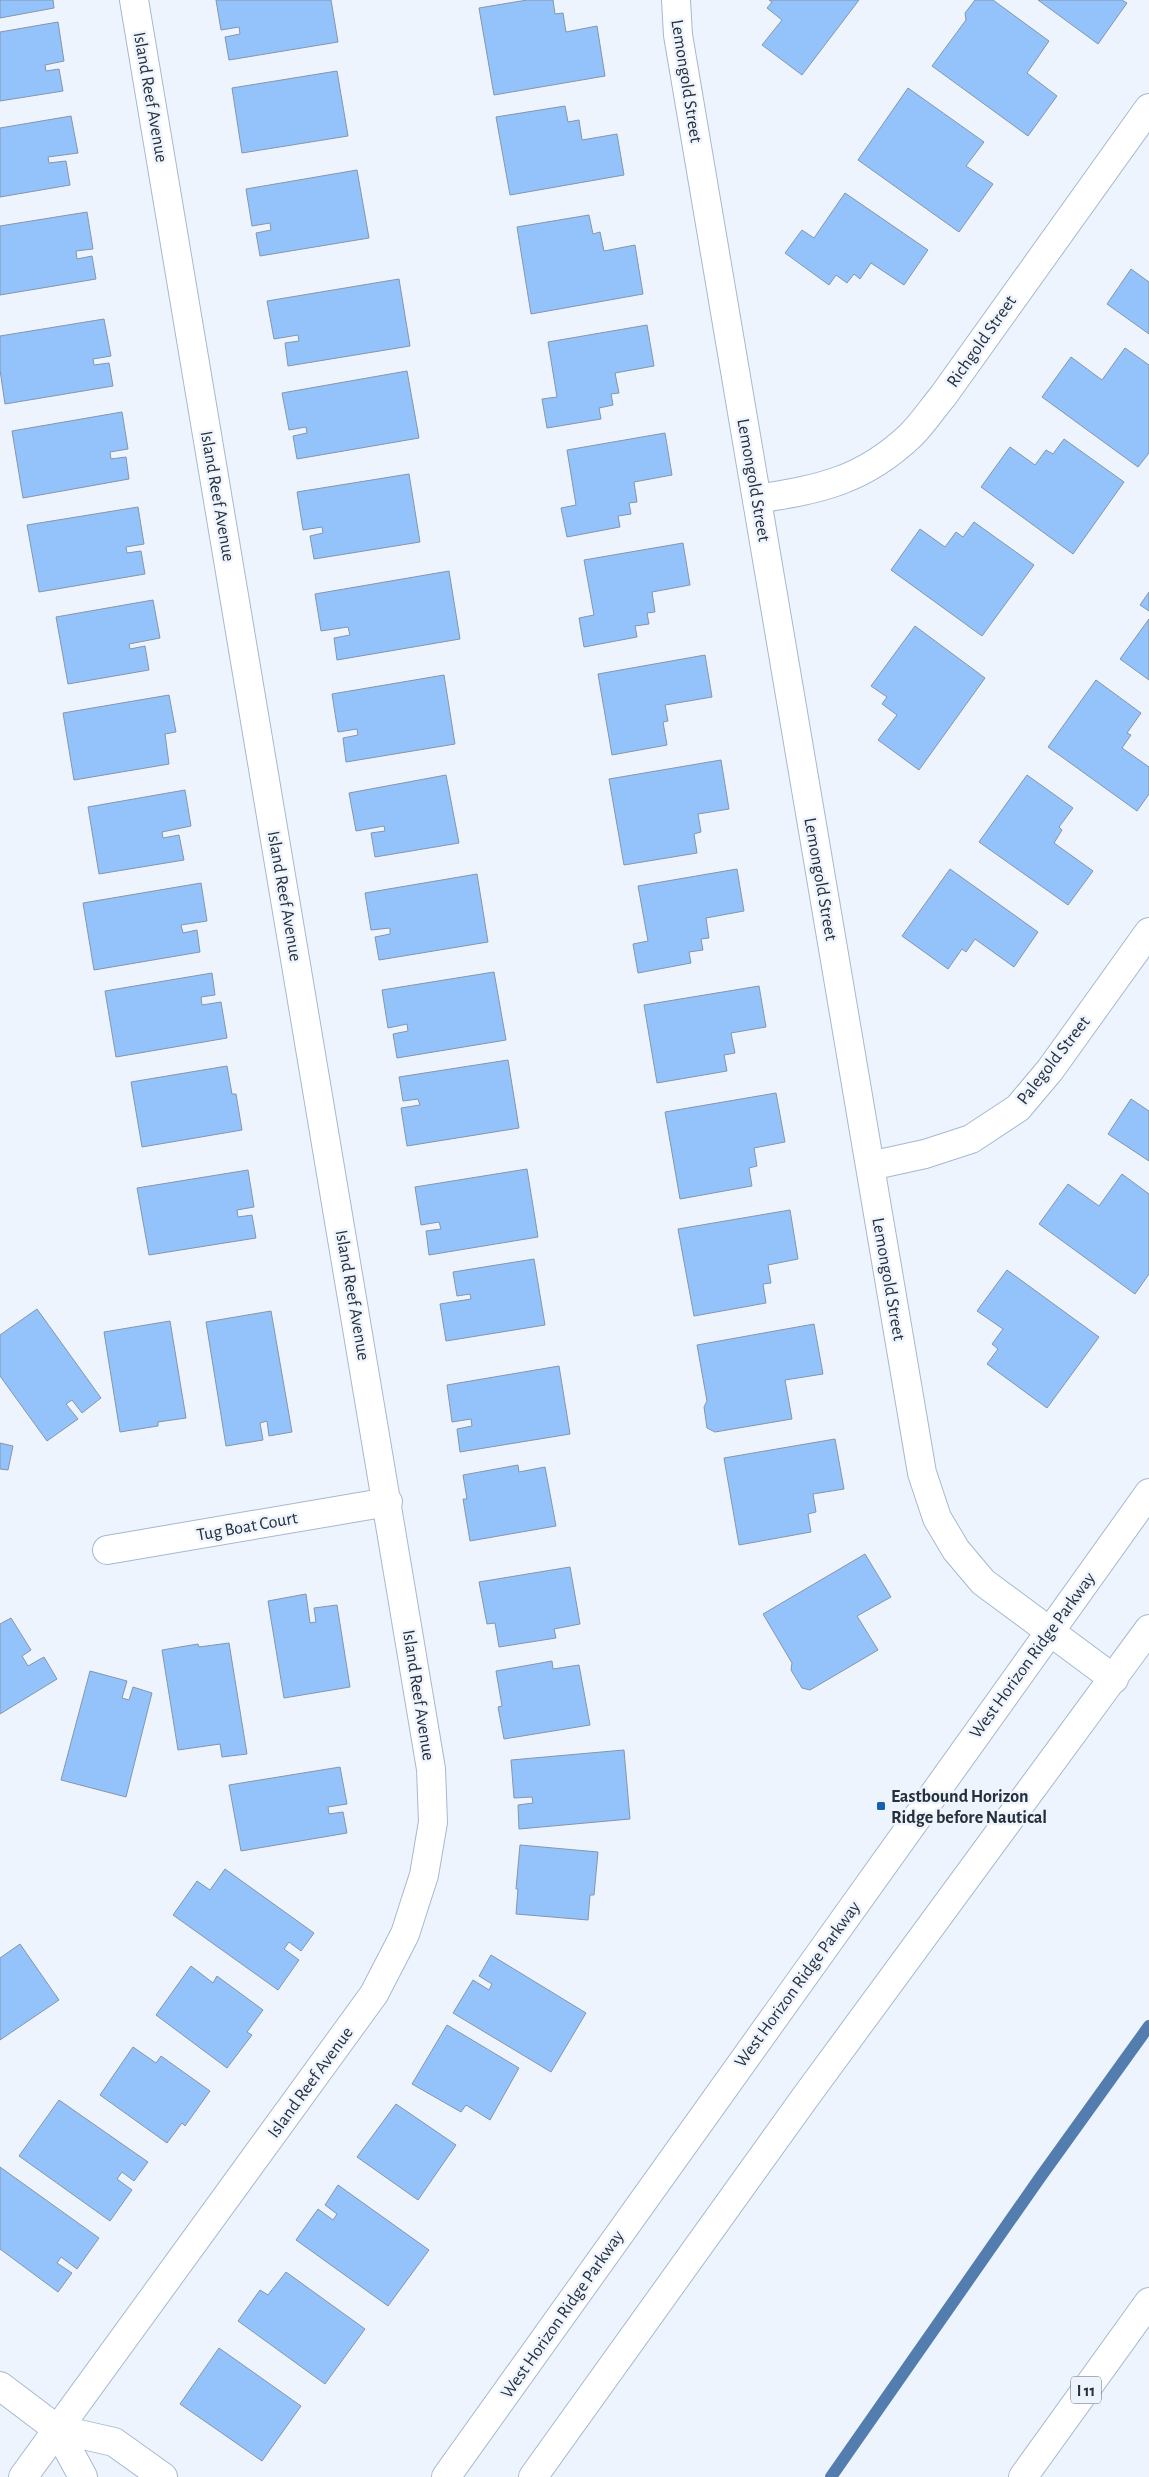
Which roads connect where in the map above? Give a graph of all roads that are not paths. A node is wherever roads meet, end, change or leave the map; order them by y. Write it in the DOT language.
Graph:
graph roads {
  1 [pos="134,0"];
  2 [pos="676,0"];
  3 [pos="1149,108"];
  4 [pos="757,499"];
  5 [pos="1149,932"];
  6 [pos="870,1166"];
  7 [pos="1149,1493"];
  8 [pos="388,1502"];
  9 [pos="107,1550"];
  10 [pos="1149,1629"];
  11 [pos="1049,1631"];
  12 [pos="1114,1679"];
  13 [pos="1149,2302"];
  14 [pos="0,2386"];
  15 [pos="57,2429"];
  16 [pos="23,2477"];
  17 [pos="83,2477"];
  18 [pos="163,2477"];
  19 [pos="446,2477"];
  20 [pos="533,2477"];
  21 [pos="1023,2477"];
  1 -- 8 [label="main road, Island Reef Avenue"];
  2 -- 4 [label="main road, Lemongold Street"];
  3 -- 4 [label="main road, Richgold Street"];
  4 -- 6 [label="main road, Lemongold Street"];
  5 -- 6 [label="main road, Palegold Street"];
  6 -- 11 [label="main road, Lemongold Street"];
  7 -- 11 [label="main road, West Horizon Ridge Parkway"];
  8 -- 9 [label="main road, Tug Boat Court"];
  8 -- 15 [label="main road, Island Reef Avenue"];
  10 -- 12 [label="main road"];
  11 -- 12 [label="main road, Lemongold Street"];
  11 -- 19 [label="main road, West Horizon Ridge Parkway"];
  12 -- 20 [label="main road"];
  13 -- 21 [label="main road, I 11"];
  14 -- 15 [label="main road"];
  15 -- 16 [label="main road, Island Reef Avenue"];
  15 -- 17 [label="main road"];
  15 -- 18 [label="main road"];
}
